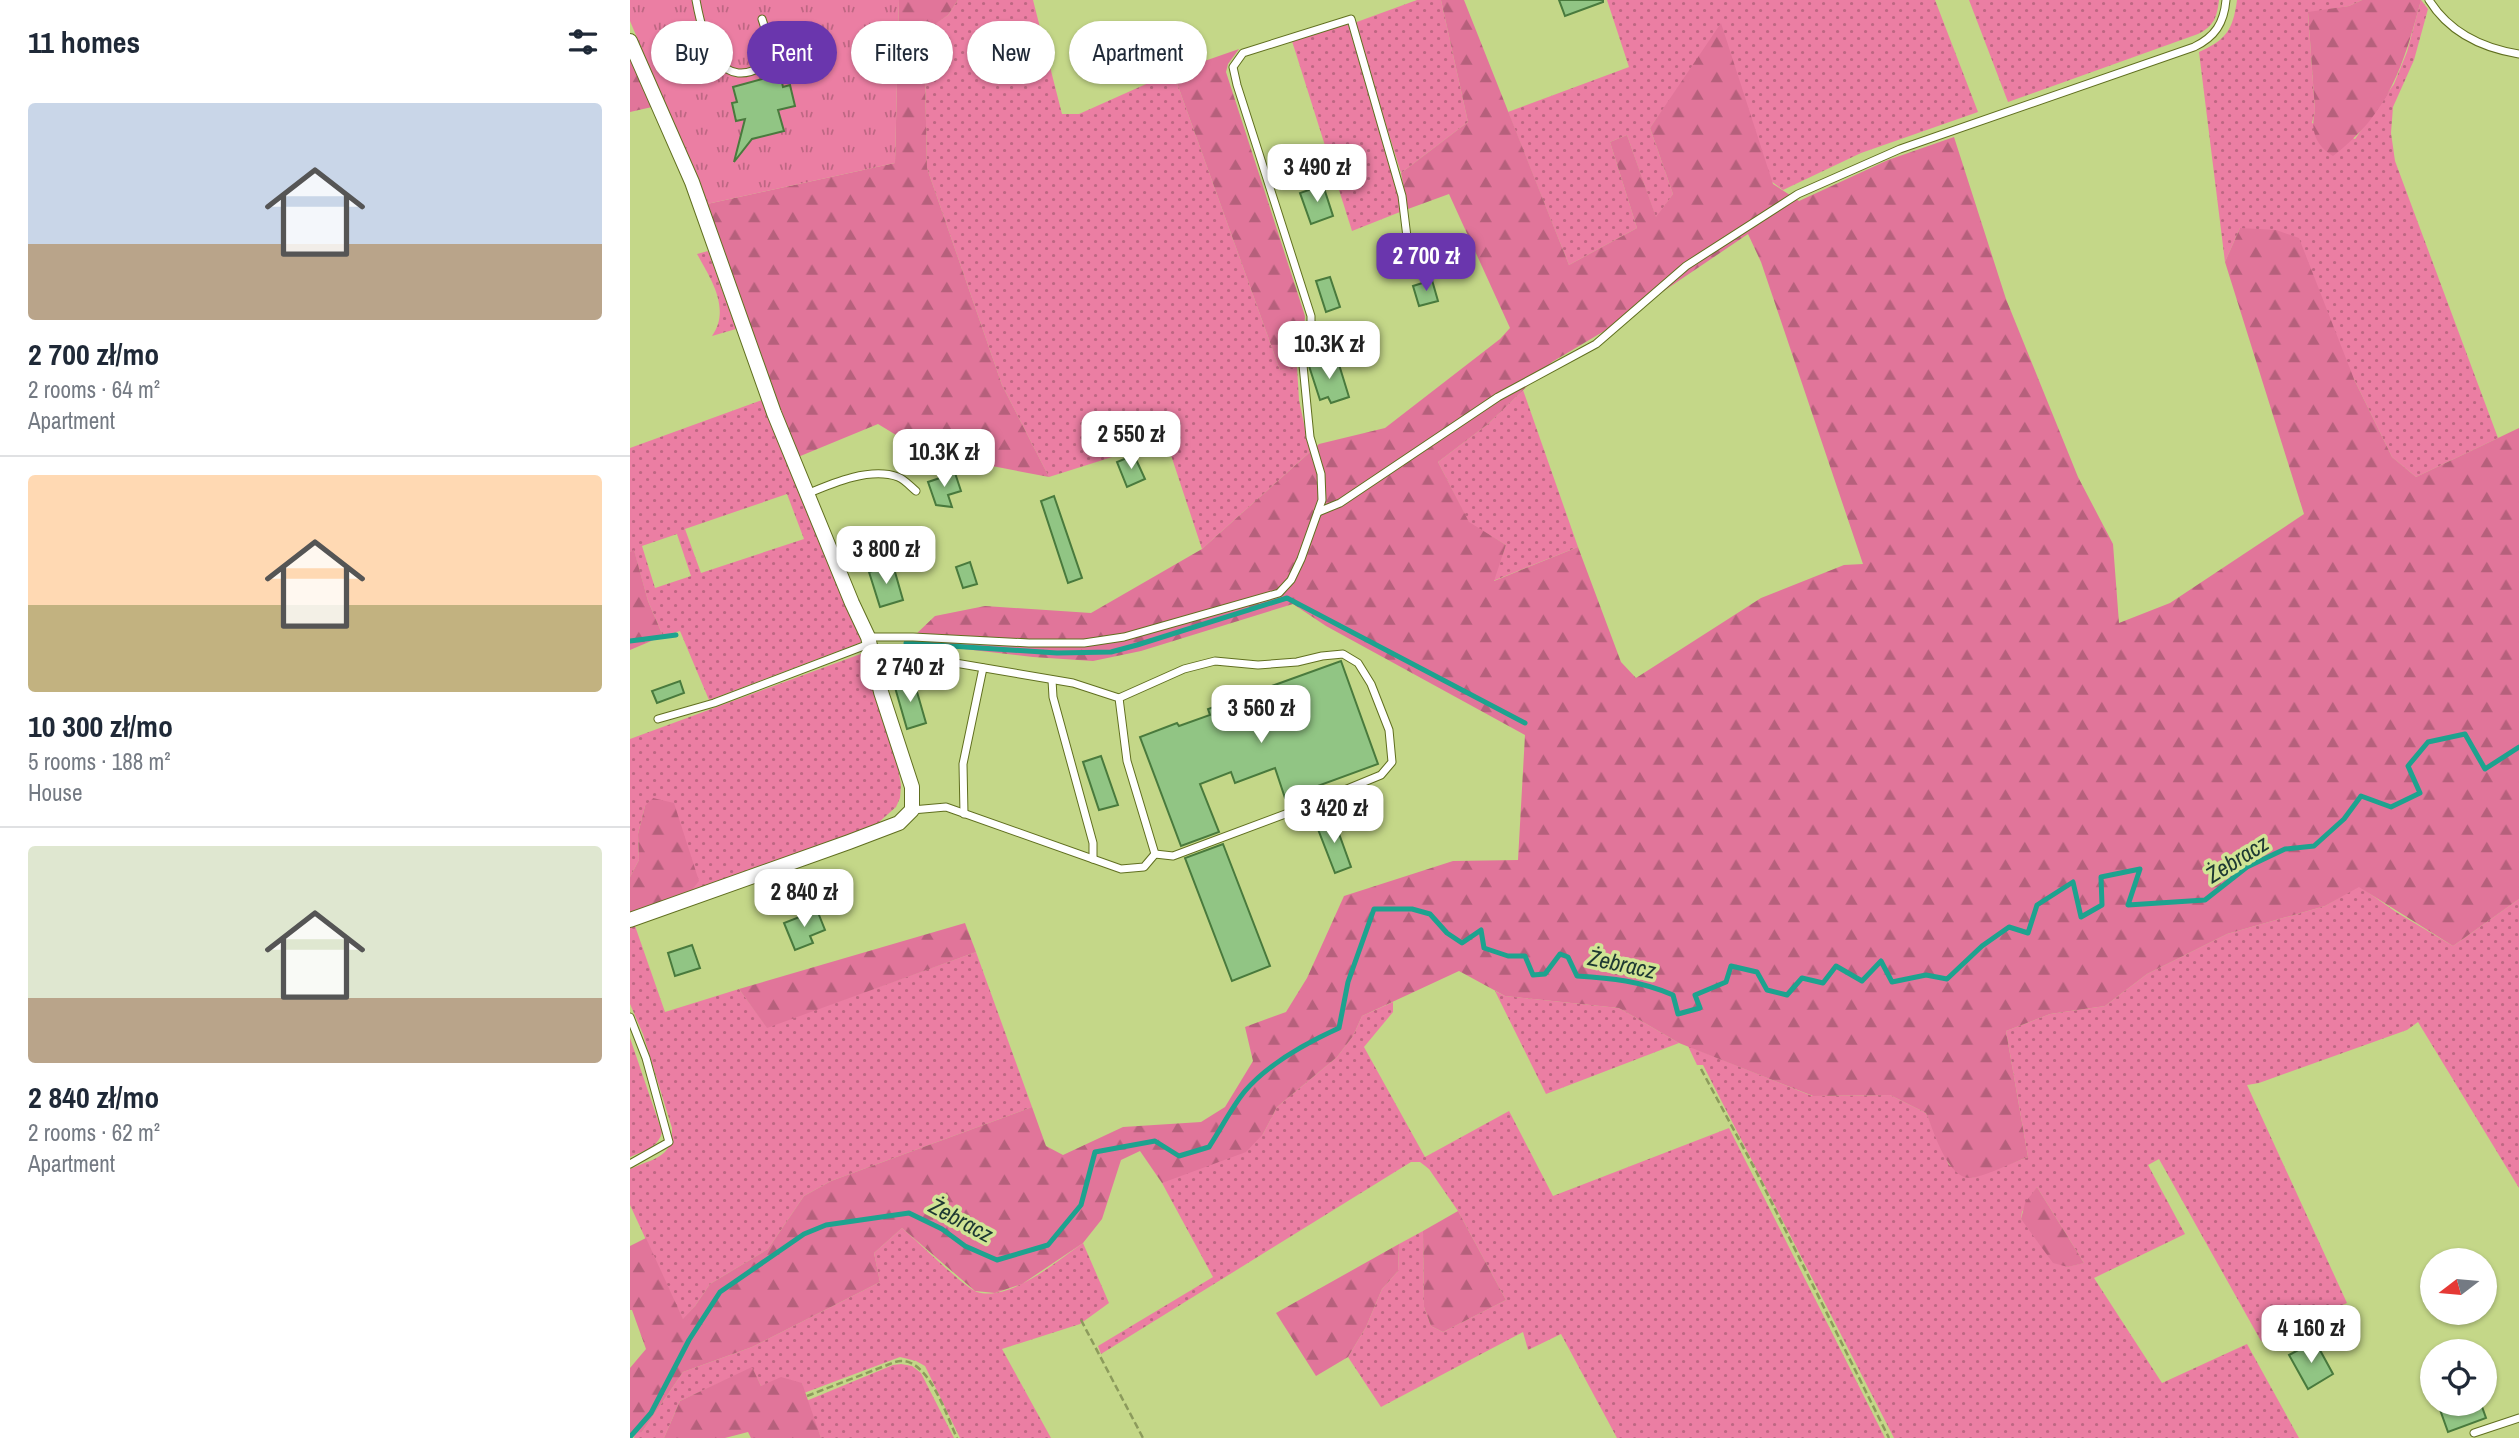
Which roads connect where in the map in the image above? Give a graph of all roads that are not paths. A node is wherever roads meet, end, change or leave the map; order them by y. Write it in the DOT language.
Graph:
graph roads {
  1 [pos="696,0"];
  2 [pos="2226,0"];
  3 [pos="2429,0"];
  4 [pos="762,19"];
  5 [pos="630,41"];
  6 [pos="2519,54"];
  7 [pos="1407,237"];
  8 [pos="916,491"];
  9 [pos="807,494"];
  10 [pos="1318,512"];
  11 [pos="870,646"];
  12 [pos="983,668"];
  13 [pos="1052,680"];
  14 [pos="1119,698"];
  15 [pos="658,719"];
  16 [pos="912,810"];
  17 [pos="964,814"];
  18 [pos="1155,854"];
  19 [pos="1093,859"];
  20 [pos="630,920"];
  21 [pos="630,1017"];
  22 [pos="630,1164"];
  23 [pos="2519,1418"];
  24 [pos="2474,1433"];
  1 -- 4 [label="lane"];
  2 -- 10 [label="lane"];
  3 -- 6 [label="lane"];
  5 -- 9 [label="street"];
  7 -- 10 [label="lane"];
  8 -- 9 [label="lane"];
  9 -- 11 [label="street"];
  10 -- 11 [label="lane"];
  11 -- 12 [label="lane"];
  11 -- 15 [label="lane"];
  11 -- 16 [label="street"];
  12 -- 13 [label="lane"];
  12 -- 17 [label="lane"];
  13 -- 14 [label="lane"];
  13 -- 19 [label="lane"];
  14 -- 18 [label="lane"];
  14 -- 18 [label="lane"];
  16 -- 17 [label="lane"];
  16 -- 20 [label="street"];
  17 -- 19 [label="lane"];
  18 -- 19 [label="lane"];
  21 -- 22 [label="lane"];
  23 -- 24 [label="lane"];
}
